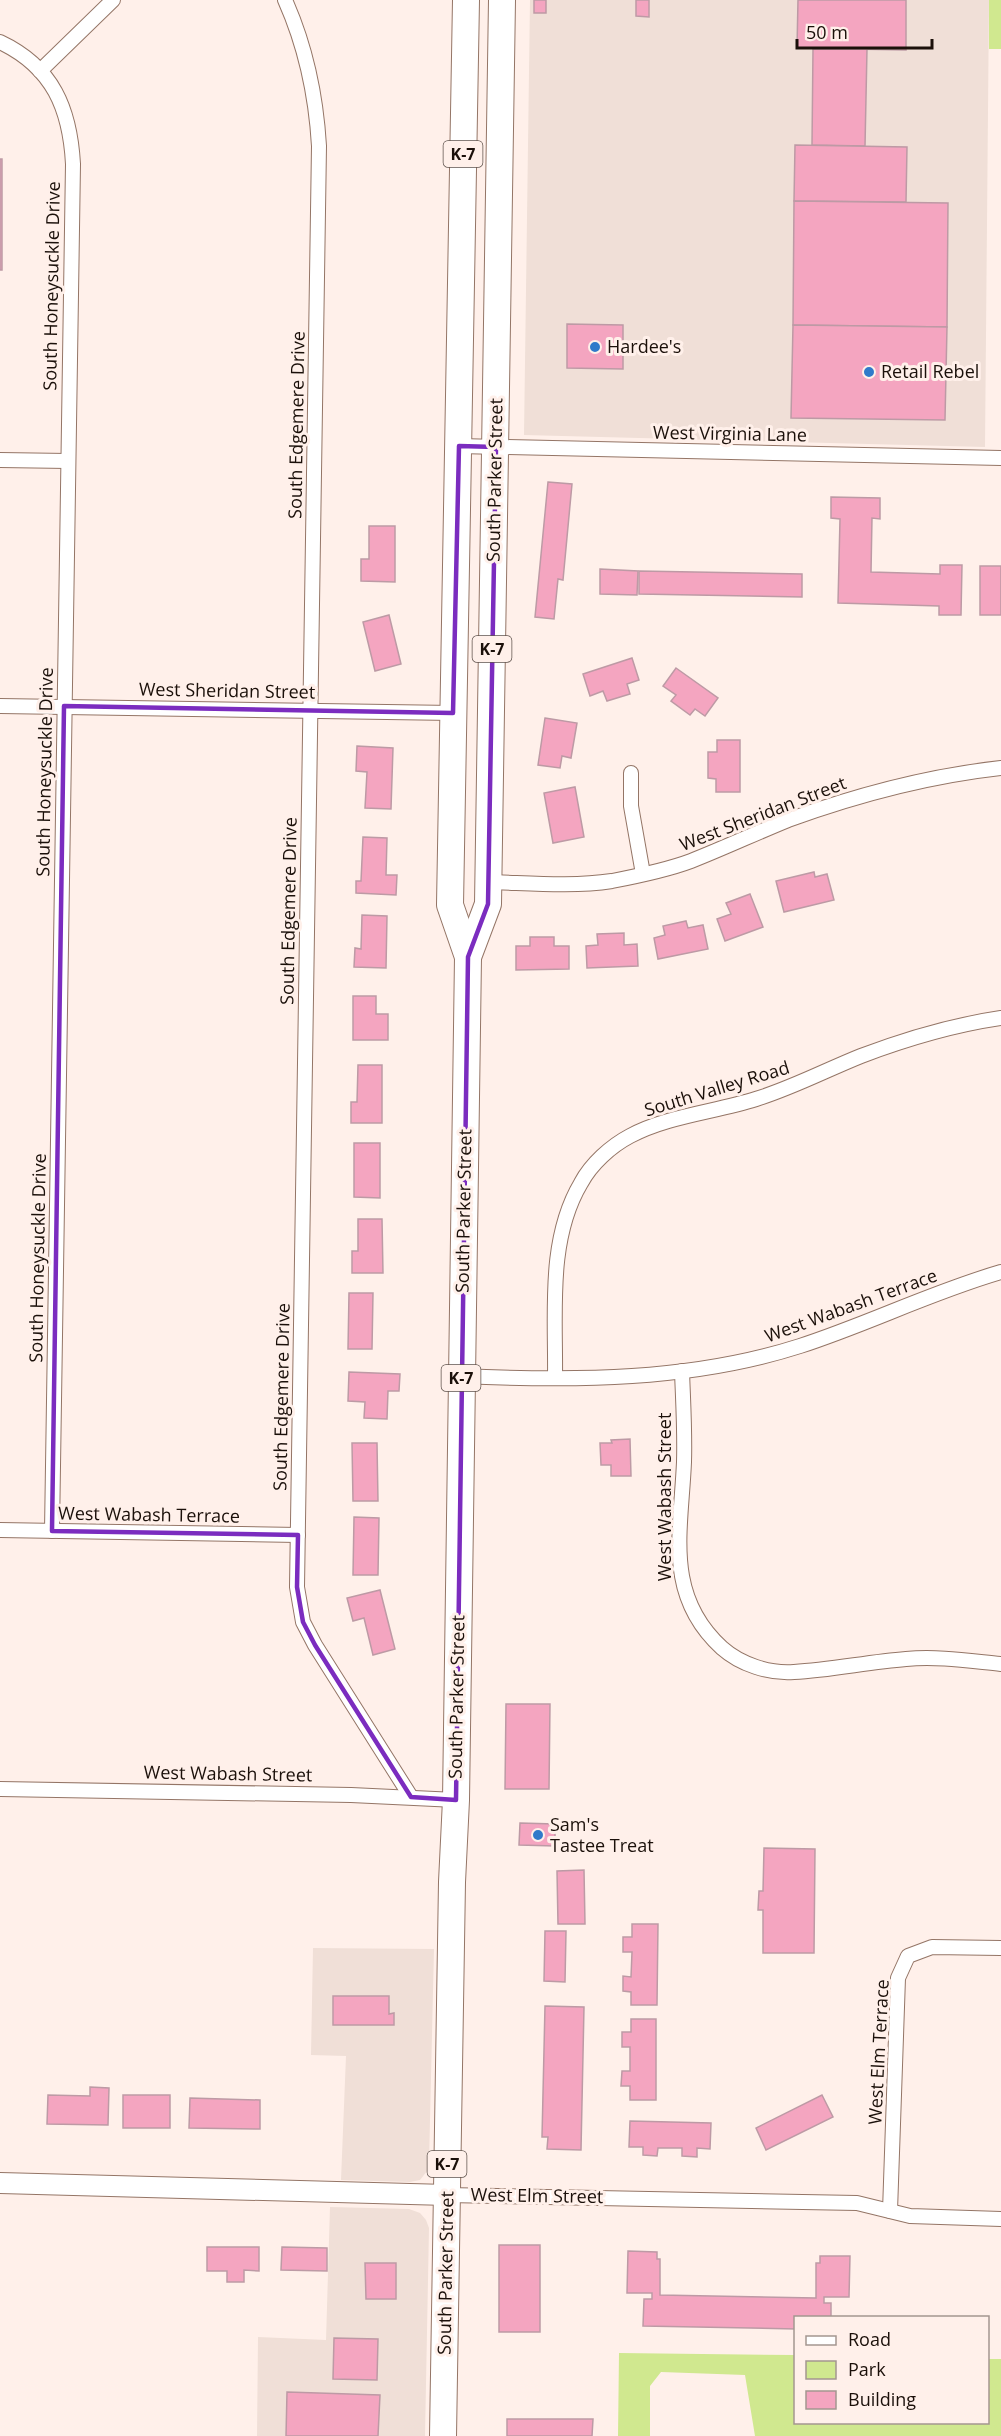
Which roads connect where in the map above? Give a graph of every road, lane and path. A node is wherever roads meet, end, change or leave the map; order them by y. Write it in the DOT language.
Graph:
graph roads {
  1 [pos="113,0"];
  2 [pos="285,0"];
  3 [pos="466,0"];
  4 [pos="502,0"];
  5 [pos="0,42"];
  6 [pos="40,71"];
  7 [pos="459,446"];
  8 [pos="496,447"];
  9 [pos="1001,458"];
  10 [pos="0,460"];
  11 [pos="69,461"];
  12 [pos="0,706"];
  13 [pos="64,706"];
  14 [pos="310,710"];
  15 [pos="453,713"];
  16 [pos="1001,768"];
  17 [pos="631,773"];
  18 [pos="643,874"];
  19 [pos="488,882"];
  20 [pos="468,957"];
  21 [pos="1001,1018"];
  22 [pos="1001,1272"];
  23 [pos="682,1371"];
  24 [pos="460,1376"];
  25 [pos="555,1378"];
  26 [pos="0,1530"];
  27 [pos="52,1531"];
  28 [pos="298,1535"];
  29 [pos="1001,1665"];
  30 [pos="0,1789"];
  31 [pos="411,1797"];
  32 [pos="456,1800"];
  33 [pos="1001,1948"];
  34 [pos="0,2183"];
  35 [pos="447,2195"];
  36 [pos="891,2211"];
  37 [pos="1001,2219"];
  38 [pos="443,2436"];
  1 -- 6 [label="street"];
  2 -- 14 [label="street, South Edgemere Drive"];
  3 -- 7 [label="highway, South Parker Street / K-7"];
  4 -- 8 [label="highway, South Parker Street / K-7"];
  5 -- 6 [label="street, South Honeysuckle Drive"];
  6 -- 11 [label="street, South Honeysuckle Drive"];
  7 -- 8 [label="street, West Virginia Lane"];
  7 -- 15 [label="highway, South Parker Street / K-7"];
  8 -- 9 [label="street, West Virginia Lane"];
  8 -- 19 [label="highway, South Parker Street / K-7"];
  10 -- 11 [label="street"];
  11 -- 13 [label="street, South Honeysuckle Drive"];
  12 -- 13 [label="street, West Sheridan Street"];
  13 -- 14 [label="street, West Sheridan Street"];
  13 -- 27 [label="street, South Honeysuckle Drive"];
  14 -- 15 [label="street, West Sheridan Street"];
  14 -- 28 [label="street, South Edgemere Drive"];
  15 -- 20 [label="highway, South Parker Street / K-7"];
  16 -- 18 [label="street, West Sheridan Street"];
  17 -- 18 [label="street"];
  18 -- 19 [label="street, West Sheridan Street"];
  19 -- 20 [label="highway, South Parker Street / K-7"];
  20 -- 24 [label="highway, South Parker Street / K-7"];
  21 -- 25 [label="street, South Valley Road"];
  22 -- 23 [label="street, West Wabash Terrace"];
  23 -- 25 [label="street, West Wabash Terrace"];
  23 -- 29 [label="street, West Wabash Street"];
  24 -- 25 [label="street, West Wabash Terrace"];
  24 -- 32 [label="highway, South Parker Street / K-7"];
  26 -- 27 [label="street, West Wabash Terrace"];
  27 -- 28 [label="street, West Wabash Terrace"];
  28 -- 31 [label="street, South Edgemere Drive"];
  30 -- 31 [label="street, West Wabash Street"];
  31 -- 32 [label="street, West Wabash Street"];
  32 -- 35 [label="highway, South Parker Street / K-7"];
  33 -- 36 [label="street, West Elm Terrace"];
  34 -- 35 [label="street, West Elm Street"];
  35 -- 36 [label="street, West Elm Street"];
  35 -- 38 [label="highway, South Parker Street / K-7"];
  36 -- 37 [label="street, West Elm Street"];
}
